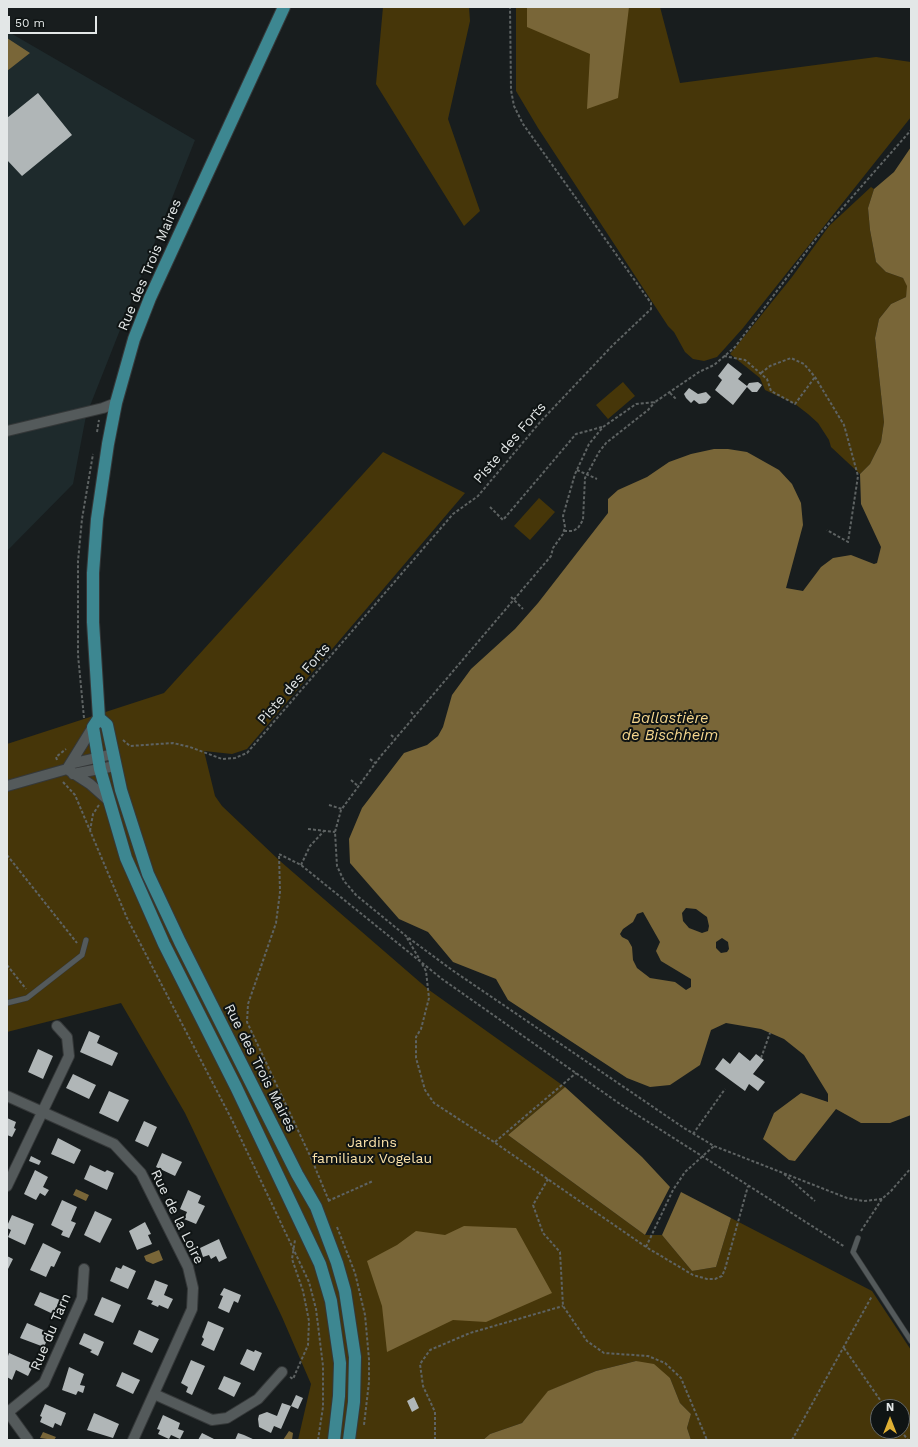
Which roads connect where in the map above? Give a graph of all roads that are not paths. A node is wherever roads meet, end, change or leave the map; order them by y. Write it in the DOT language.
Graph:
graph roads {
  1 [pos="284,7"];
  2 [pos="116,403"];
  3 [pos="7,431"];
  4 [pos="96,722"];
  5 [pos="113,754"];
  6 [pos="99,763"];
  7 [pos="115,766"];
  8 [pos="70,769"];
  9 [pos="7,786"];
  10 [pos="104,800"];
  11 [pos="86,940"];
  12 [pos="7,1003"];
  13 [pos="57,1026"];
  14 [pos="7,1096"];
  15 [pos="42,1110"];
  16 [pos="7,1186"];
  17 [pos="858,1238"];
  18 [pos="84,1269"];
  19 [pos="911,1341"];
  20 [pos="282,1372"];
  21 [pos="154,1394"];
  22 [pos="7,1412"];
  23 [pos="28,1440"];
  24 [pos="133,1440"];
  25 [pos="334,1440"];
  26 [pos="349,1440"];
  1 -- 2 [label="main road, Rue des Trois Maires"];
  2 -- 3 [label="street"];
  2 -- 4 [label="main road, Rue des Trois Maires"];
  4 -- 5 [label="main road, Rue des Trois Maires"];
  4 -- 6 [label="main road, Rue des Trois Maires"];
  4 -- 8 [label="street"];
  5 -- 6 [label="street"];
  5 -- 7 [label="main road, Rue des Trois Maires"];
  6 -- 7 [label="street"];
  6 -- 8 [label="street"];
  6 -- 10 [label="main road, Rue des Trois Maires"];
  7 -- 26 [label="main road, Rue des Trois Maires"];
  8 -- 9 [label="street"];
  8 -- 10 [label="street"];
  10 -- 25 [label="main road, Rue des Trois Maires"];
  11 -- 12 [label="lane"];
  13 -- 15 [label="street"];
  14 -- 15 [label="street, Rue de la Loire"];
  15 -- 16 [label="street"];
  15 -- 21 [label="street, Rue de la Loire"];
  17 -- 19 [label="lane"];
  18 -- 22 [label="street, Rue du Tarn"];
  20 -- 21 [label="street"];
  21 -- 24 [label="street, Rue de la Loire"];
  22 -- 23 [label="street"];
}
